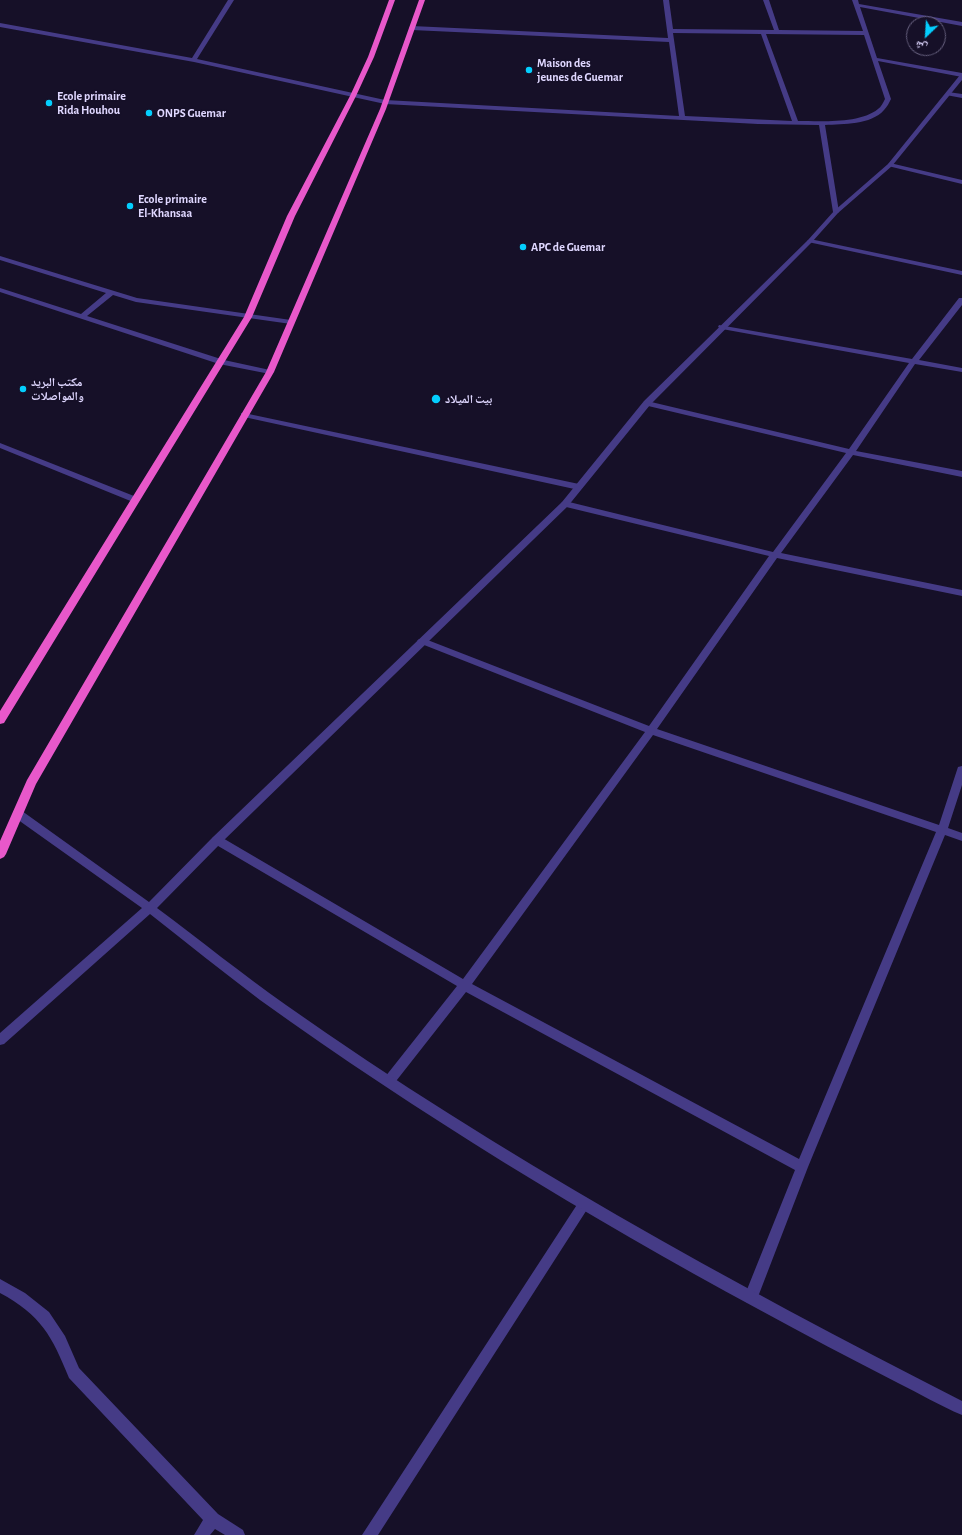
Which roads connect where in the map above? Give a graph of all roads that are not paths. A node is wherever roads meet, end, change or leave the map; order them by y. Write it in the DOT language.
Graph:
graph roads {
  1 [pos="231,0"];
  2 [pos="392,0"];
  3 [pos="422,0"];
  4 [pos="666,0"];
  5 [pos="766,0"];
  6 [pos="856,2"];
  7 [pos="962,24"];
  8 [pos="0,25"];
  9 [pos="412,28"];
  10 [pos="670,31"];
  11 [pos="763,32"];
  12 [pos="777,32"];
  13 [pos="866,33"];
  14 [pos="671,40"];
  15 [pos="874,59"];
  16 [pos="194,60"];
  17 [pos="962,76"];
  18 [pos="948,94"];
  19 [pos="353,96"];
  20 [pos="962,96"];
  21 [pos="385,102"];
  22 [pos="682,118"];
  23 [pos="795,122"];
  24 [pos="822,123"];
  25 [pos="890,165"];
  26 [pos="962,182"];
  27 [pos="836,212"];
  28 [pos="810,241"];
  29 [pos="0,258"];
  30 [pos="962,273"];
  31 [pos="0,290"];
  32 [pos="110,293"];
  33 [pos="962,300"];
  34 [pos="81,317"];
  35 [pos="248,317"];
  36 [pos="291,322"];
  37 [pos="722,327"];
  38 [pos="222,362"];
  39 [pos="913,362"];
  40 [pos="962,370"];
  41 [pos="270,372"];
  42 [pos="647,403"];
  43 [pos="244,415"];
  44 [pos="0,445"];
  45 [pos="851,452"];
  46 [pos="962,474"];
  47 [pos="579,487"];
  48 [pos="136,500"];
  49 [pos="565,504"];
  50 [pos="775,555"];
  51 [pos="962,593"];
  52 [pos="422,642"];
  53 [pos="0,720"];
  54 [pos="651,731"];
  55 [pos="962,770"];
  56 [pos="18,814"];
  57 [pos="942,830"];
  58 [pos="962,837"];
  59 [pos="217,840"];
  60 [pos="0,854"];
  61 [pos="150,908"];
  62 [pos="464,985"];
  63 [pos="0,1040"];
  64 [pos="389,1081"];
  65 [pos="802,1167"];
  66 [pos="584,1204"];
  67 [pos="0,1286"];
  68 [pos="751,1298"];
  69 [pos="962,1408"];
  70 [pos="212,1519"];
  71 [pos="201,1535"];
  72 [pos="238,1535"];
  73 [pos="369,1535"];
  1 -- 16 [label="street"];
  2 -- 19 [label="highway"];
  3 -- 9 [label="highway"];
  4 -- 10 [label="street"];
  5 -- 12 [label="street"];
  6 -- 7 [label="street"];
  6 -- 13 [label="street"];
  8 -- 16 [label="street"];
  9 -- 14 [label="street"];
  9 -- 21 [label="highway"];
  10 -- 11 [label="street"];
  10 -- 14 [label="street"];
  11 -- 12 [label="street"];
  11 -- 23 [label="street"];
  12 -- 13 [label="street"];
  13 -- 15 [label="street"];
  14 -- 22 [label="street"];
  15 -- 17 [label="street"];
  15 -- 24 [label="street"];
  16 -- 19 [label="street"];
  17 -- 18 [label="street"];
  18 -- 20 [label="street"];
  18 -- 25 [label="street"];
  19 -- 21 [label="street"];
  19 -- 35 [label="highway"];
  21 -- 22 [label="street"];
  21 -- 36 [label="highway"];
  22 -- 23 [label="street"];
  23 -- 24 [label="street"];
  24 -- 27 [label="street"];
  25 -- 26 [label="street"];
  25 -- 27 [label="street"];
  27 -- 28 [label="street"];
  28 -- 30 [label="street"];
  28 -- 37 [label="street"];
  29 -- 32 [label="street"];
  31 -- 34 [label="street"];
  32 -- 34 [label="street"];
  32 -- 35 [label="street"];
  33 -- 39 [label="street"];
  34 -- 38 [label="street"];
  35 -- 36 [label="street"];
  35 -- 38 [label="highway"];
  36 -- 41 [label="highway"];
  37 -- 39 [label="street"];
  37 -- 42 [label="street"];
  38 -- 41 [label="street"];
  38 -- 48 [label="highway"];
  39 -- 40 [label="street"];
  39 -- 45 [label="street"];
  41 -- 43 [label="highway"];
  42 -- 45 [label="street"];
  42 -- 47 [label="street"];
  43 -- 47 [label="street"];
  43 -- 56 [label="highway"];
  44 -- 48 [label="street"];
  45 -- 46 [label="street"];
  45 -- 50 [label="street"];
  47 -- 49 [label="street"];
  48 -- 53 [label="highway"];
  49 -- 50 [label="street"];
  49 -- 52 [label="street"];
  50 -- 51 [label="street"];
  50 -- 54 [label="street"];
  52 -- 54 [label="street"];
  52 -- 59 [label="street"];
  54 -- 57 [label="street"];
  54 -- 62 [label="street"];
  55 -- 57 [label="street"];
  56 -- 60 [label="highway"];
  56 -- 61 [label="street"];
  57 -- 58 [label="street"];
  57 -- 65 [label="street"];
  59 -- 61 [label="street"];
  59 -- 62 [label="street"];
  61 -- 63 [label="street"];
  61 -- 64 [label="street"];
  62 -- 64 [label="street"];
  62 -- 65 [label="street"];
  64 -- 66 [label="street"];
  65 -- 68 [label="street"];
  66 -- 68 [label="street"];
  66 -- 73 [label="street"];
  67 -- 70 [label="street"];
  68 -- 69 [label="street"];
  70 -- 71 [label="street"];
  70 -- 72 [label="street"];
}
